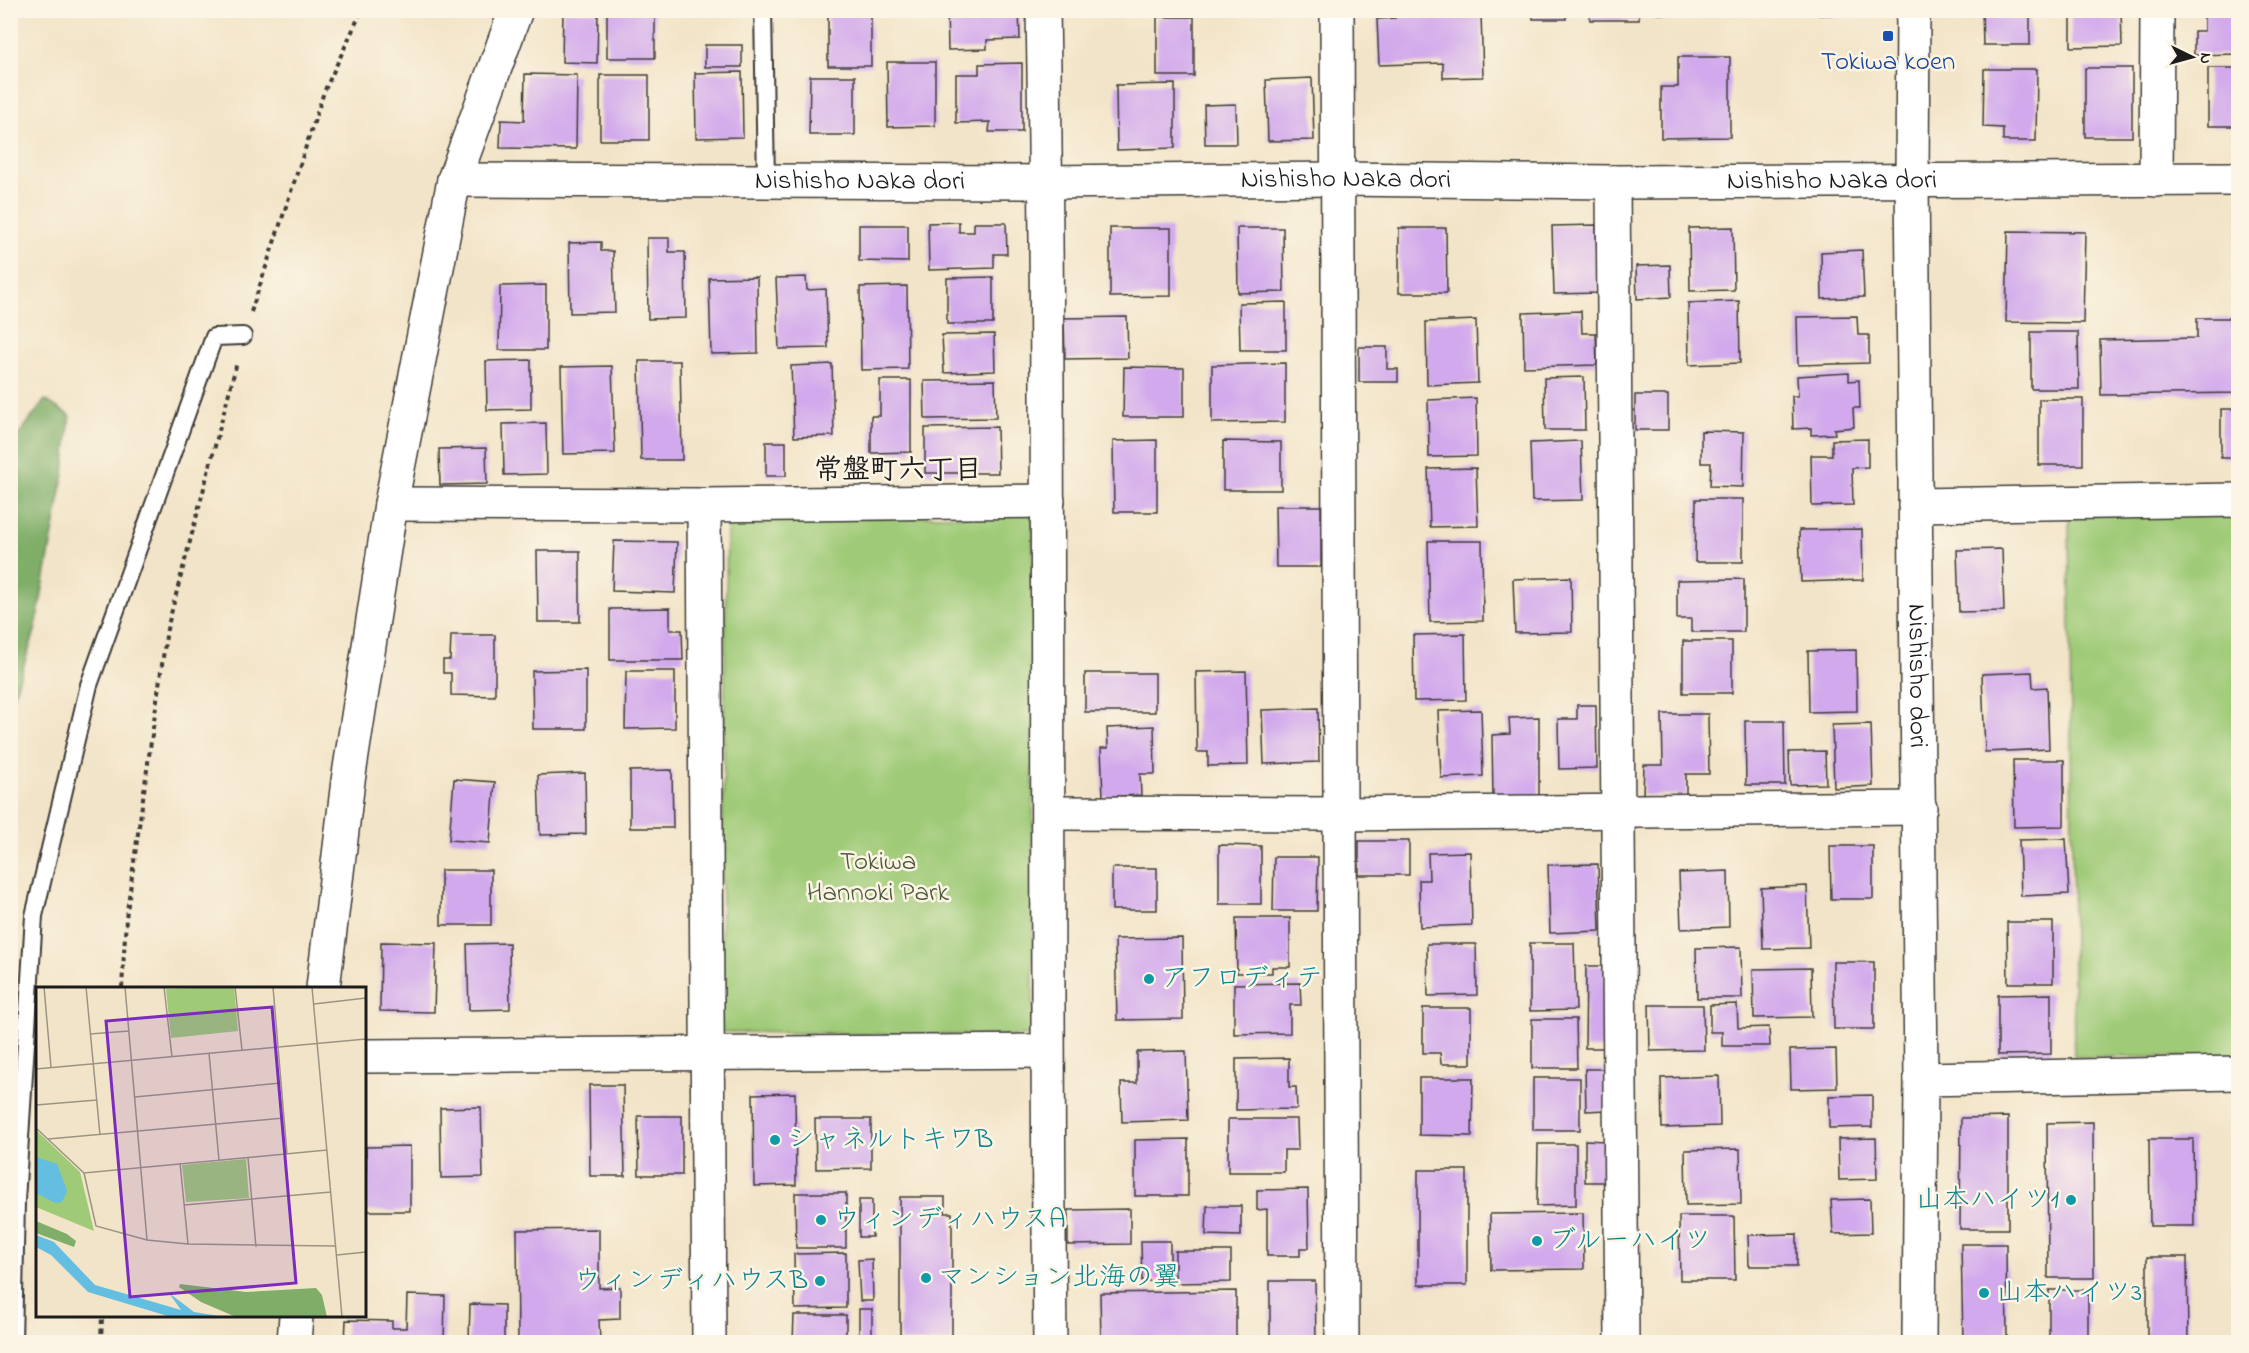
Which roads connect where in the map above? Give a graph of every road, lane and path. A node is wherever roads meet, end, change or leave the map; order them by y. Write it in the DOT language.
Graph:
graph roads {
  1 [pos="362,10"];
  2 [pos="516,10"];
  3 [pos="763,10"];
  4 [pos="1043,10"];
  5 [pos="1337,10"];
  6 [pos="1913,10"];
  7 [pos="2157,10"];
  8 [pos="1338,179"];
  9 [pos="1912,179"];
  10 [pos="2238,179"];
  11 [pos="454,180"];
  12 [pos="2156,180"];
  13 [pos="766,182"];
  14 [pos="1046,182"];
  15 [pos="1613,182"];
  16 [pos="243,336"];
  17 [pos="2238,500"];
  18 [pos="1048,501"];
  19 [pos="391,504"];
  20 [pos="704,505"];
  21 [pos="1915,506"];
  22 [pos="1920,808"];
  23 [pos="1618,812"];
  24 [pos="1049,813"];
  25 [pos="1341,814"];
  26 [pos="122,987"];
  27 [pos="323,987"];
  28 [pos="1047,1051"];
  29 [pos="706,1052"];
  30 [pos="366,1056"];
  31 [pos="2238,1073"];
  32 [pos="1922,1079"];
  33 [pos="102,1317"];
  34 [pos="296,1317"];
  35 [pos="13,1342"];
  36 [pos="101,1342"];
  37 [pos="294,1342"];
  38 [pos="709,1342"];
  39 [pos="1050,1342"];
  40 [pos="1342,1342"];
  41 [pos="1622,1342"];
  42 [pos="1919,1342"];
  1 -- 16 [label="path"];
  2 -- 11 [label="street"];
  3 -- 13 [label="lane"];
  4 -- 14 [label="street"];
  5 -- 8 [label="street"];
  6 -- 9 [label="street, Nishisho dori"];
  7 -- 12 [label="street"];
  8 -- 14 [label="street, Nishisho Naka dori"];
  8 -- 15 [label="street, Nishisho Naka dori"];
  8 -- 25 [label="street"];
  9 -- 12 [label="street, Nishisho Naka dori"];
  9 -- 15 [label="street, Nishisho Naka dori"];
  9 -- 21 [label="street, Nishisho dori"];
  10 -- 12 [label="street, Nishisho Naka dori"];
  11 -- 13 [label="street, Nishisho Naka dori"];
  11 -- 19 [label="street"];
  13 -- 14 [label="street, Nishisho Naka dori"];
  14 -- 18 [label="street"];
  15 -- 23 [label="street"];
  16 -- 26 [label="path"];
  16 -- 35 [label="lane"];
  17 -- 21 [label="street"];
  18 -- 20 [label="street"];
  18 -- 24 [label="street"];
  19 -- 20 [label="street"];
  19 -- 27 [label="street"];
  20 -- 29 [label="street"];
  21 -- 22 [label="street, Nishisho dori"];
  22 -- 23 [label="street"];
  22 -- 32 [label="street, Nishisho dori"];
  23 -- 25 [label="street"];
  23 -- 41 [label="street"];
  24 -- 25 [label="street"];
  24 -- 28 [label="street"];
  25 -- 40 [label="street"];
  28 -- 29 [label="street"];
  28 -- 39 [label="street"];
  29 -- 30 [label="street"];
  29 -- 38 [label="street"];
  31 -- 32 [label="street"];
  32 -- 42 [label="street, Nishisho dori"];
  33 -- 36 [label="path"];
  34 -- 37 [label="street"];
}
